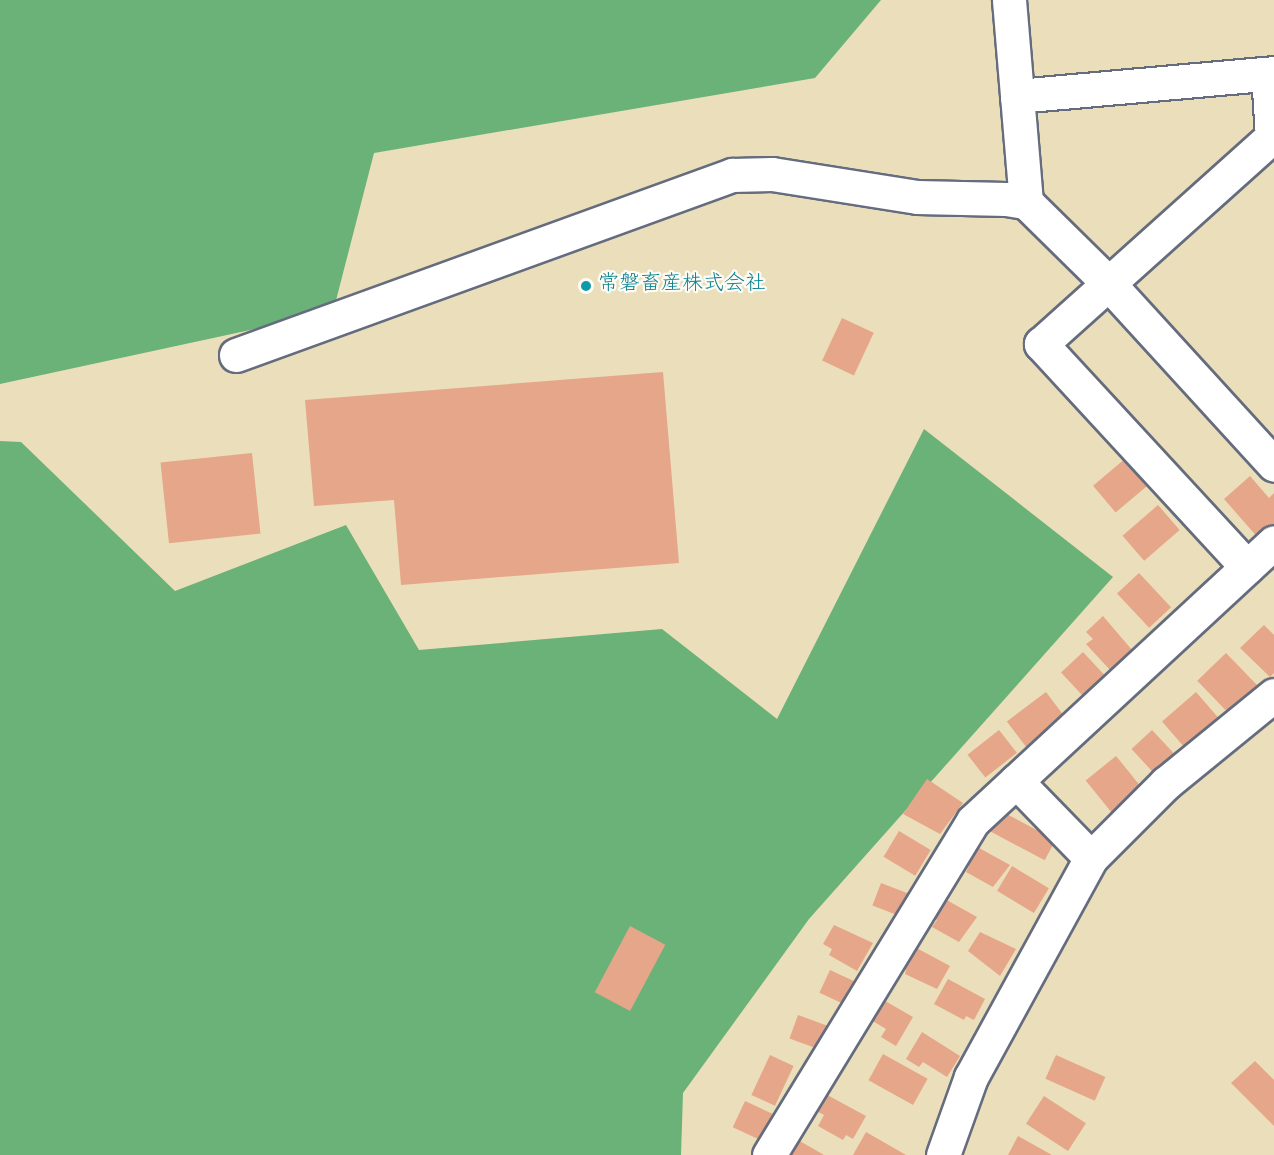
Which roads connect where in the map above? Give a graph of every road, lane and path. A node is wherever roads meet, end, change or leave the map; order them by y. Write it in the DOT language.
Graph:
graph roads {
  1 [pos="1009,0"];
  2 [pos="1271,74"];
  3 [pos="1017,96"];
  4 [pos="1026,202"];
  5 [pos="1108,283"];
  6 [pos="236,356"];
  7 [pos="1271,454"];
  8 [pos="1274,542"];
  9 [pos="1247,567"];
  10 [pos="1274,695"];
  11 [pos="1016,781"];
  12 [pos="1091,858"];
  13 [pos="769,1155"];
  14 [pos="943,1155"];
  1 -- 3 [label="street"];
  2 -- 3 [label="street"];
  2 -- 5 [label="street"];
  3 -- 4 [label="street"];
  4 -- 5 [label="street"];
  4 -- 6 [label="street"];
  5 -- 7 [label="street"];
  5 -- 9 [label="street"];
  8 -- 9 [label="street"];
  9 -- 11 [label="street"];
  10 -- 12 [label="street"];
  11 -- 12 [label="street"];
  11 -- 13 [label="street"];
  12 -- 14 [label="street"];
}
